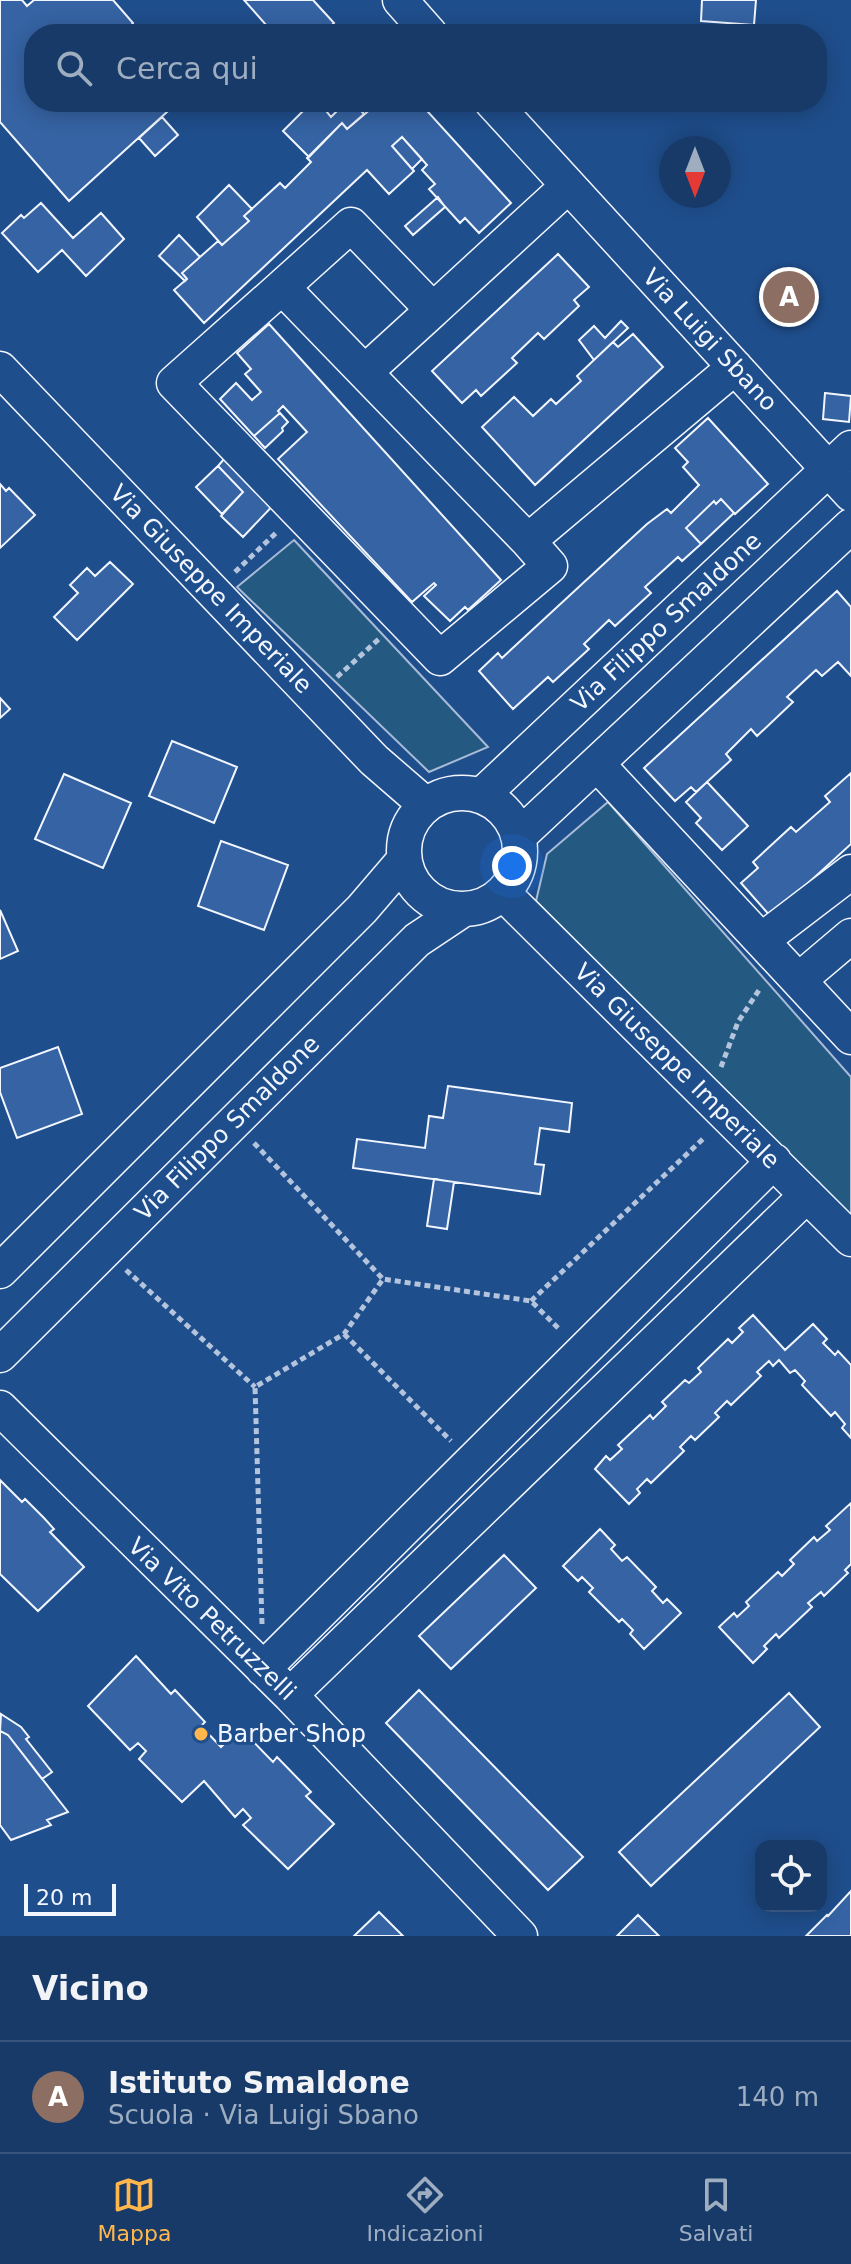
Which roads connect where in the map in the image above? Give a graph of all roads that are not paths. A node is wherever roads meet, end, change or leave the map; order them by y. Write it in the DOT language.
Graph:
graph roads {
  1 [pos="400,0"];
  2 [pos="421,24"];
  3 [pos="501,112"];
  4 [pos="568,186"];
  5 [pos="282,287"];
  6 [pos="433,310"];
  7 [pos="735,367"];
  8 [pos="0,369"];
  9 [pos="365,372"];
  10 [pos="843,470"];
  11 [pos="851,526"];
  12 [pos="528,541"];
  13 [pos="597,764"];
  14 [pos="481,796"];
  15 [pos="426,805"];
  16 [pos="519,836"];
  17 [pos="404,860"];
  18 [pos="851,873"];
  19 [pos="503,893"];
  20 [pos="462,910"];
  21 [pos="851,936"];
  22 [pos="780,960"];
  23 [pos="851,1037"];
  24 [pos="774,1161"];
  25 [pos="807,1195"];
  26 [pos="851,1239"];
  27 [pos="0,1271"];
  28 [pos="0,1355"];
  29 [pos="0,1408"];
  30 [pos="263,1669"];
  31 [pos="290,1695"];
  32 [pos="520,1936"];
  1 -- 2 [label="street"];
  3 -- 4 [label="street, Via Luigi Sbano"];
  4 -- 6 [label="street"];
  4 -- 7 [label="street, Via Luigi Sbano"];
  5 -- 6 [label="street"];
  5 -- 9 [label="street"];
  5 -- 12 [label="street"];
  6 -- 9 [label="street"];
  7 -- 10 [label="street, Via Luigi Sbano"];
  7 -- 12 [label="street"];
  8 -- 15 [label="street, Via Giuseppe Imperiale"];
  9 -- 12 [label="street"];
  10 -- 14 [label="street, Via Filippo Smaldone"];
  11 -- 13 [label="street"];
  13 -- 16 [label="street"];
  13 -- 22 [label="street"];
  14 -- 15 [label="street"];
  14 -- 16 [label="street"];
  15 -- 17 [label="street"];
  16 -- 19 [label="street"];
  17 -- 20 [label="street"];
  17 -- 27 [label="street"];
  18 -- 22 [label="street"];
  19 -- 20 [label="street"];
  19 -- 24 [label="street, Via Giuseppe Imperiale"];
  20 -- 28 [label="street, Via Filippo Smaldone"];
  21 -- 22 [label="street"];
  22 -- 23 [label="street"];
  24 -- 25 [label="street, Via Giuseppe Imperiale"];
  24 -- 30 [label="street"];
  25 -- 26 [label="street, Via Giuseppe Imperiale"];
  25 -- 31 [label="street"];
  29 -- 30 [label="street, Via Vito Petruzzelli"];
  30 -- 31 [label="street, Via Vito Petruzzelli"];
  31 -- 32 [label="street, Via Vito Petruzzelli"];
}
